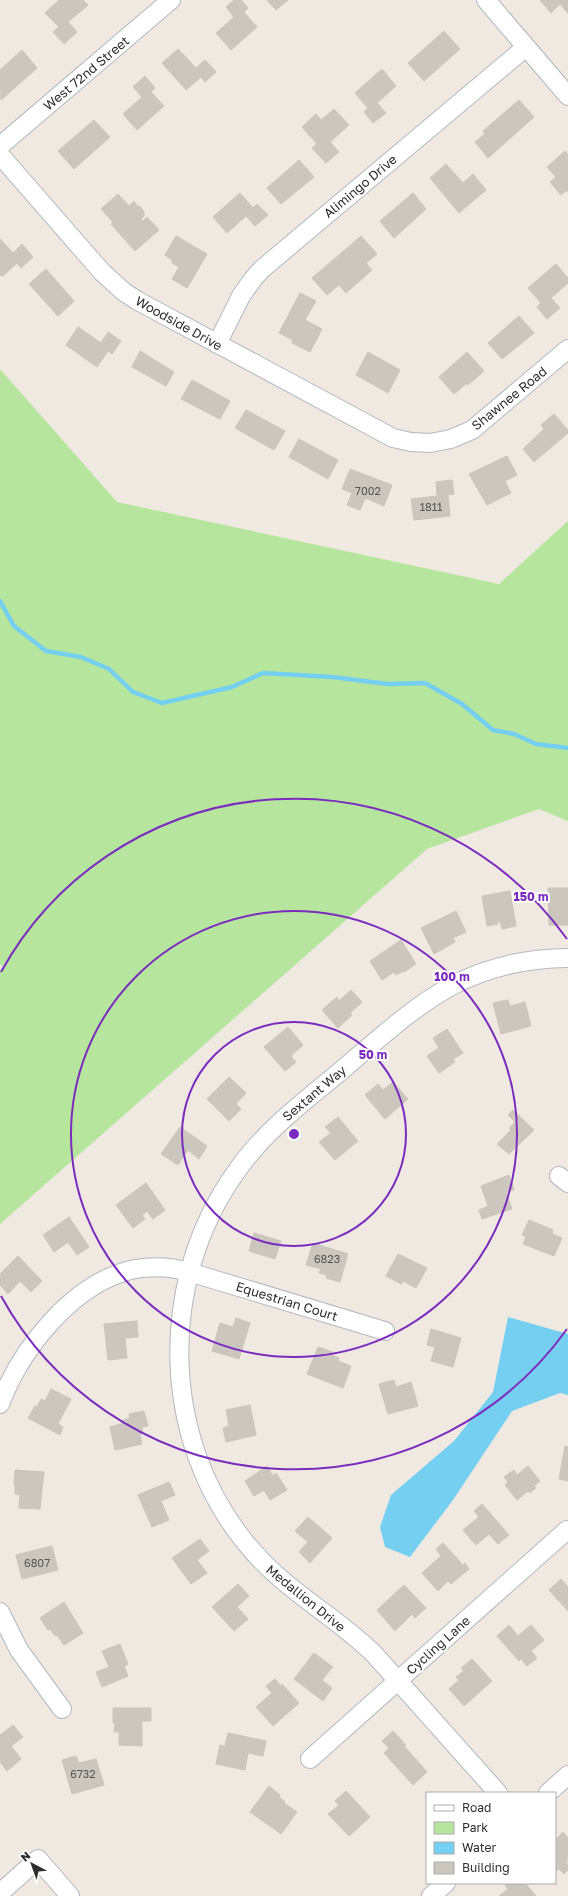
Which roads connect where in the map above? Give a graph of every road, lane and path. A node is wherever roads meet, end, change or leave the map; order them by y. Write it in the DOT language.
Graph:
graph roads {
  1 [pos="171,0"];
  2 [pos="486,0"];
  3 [pos="526,47"];
  4 [pos="568,96"];
  5 [pos="0,146"];
  6 [pos="0,155"];
  7 [pos="217,344"];
  8 [pos="568,349"];
  9 [pos="398,439"];
  10 [pos="568,958"];
  11 [pos="189,1272"];
  12 [pos="385,1331"];
  13 [pos="0,1404"];
  14 [pos="567,1530"];
  15 [pos="0,1612"];
  16 [pos="398,1681"];
  17 [pos="62,1709"];
  18 [pos="310,1759"];
  19 [pos="568,1775"];
  20 [pos="497,1792"];
  21 [pos="549,1792"];
  22 [pos="445,1884"];
  23 [pos="0,1893"];
  24 [pos="70,1896"];
  25 [pos="431,1896"];
  1 -- 5 [label="street, West 72nd Street"];
  2 -- 3 [label="street"];
  3 -- 4 [label="street"];
  3 -- 7 [label="street, Alimingo Drive"];
  6 -- 7 [label="street, Woodside Drive"];
  7 -- 9 [label="street, Woodside Drive"];
  8 -- 9 [label="street, Shawnee Road"];
  10 -- 11 [label="street, Sextant Way"];
  11 -- 12 [label="street, Equestrian Court"];
  11 -- 13 [label="street, Equestrian Court"];
  11 -- 16 [label="street, Medallion Drive"];
  14 -- 16 [label="street, Cycling Lane"];
  15 -- 17 [label="street"];
  16 -- 18 [label="street, Cycling Lane"];
  16 -- 20 [label="street, Medallion Drive"];
  19 -- 21 [label="street"];
  22 -- 25 [label="street"];
  23 -- 24 [label="street"];
}
